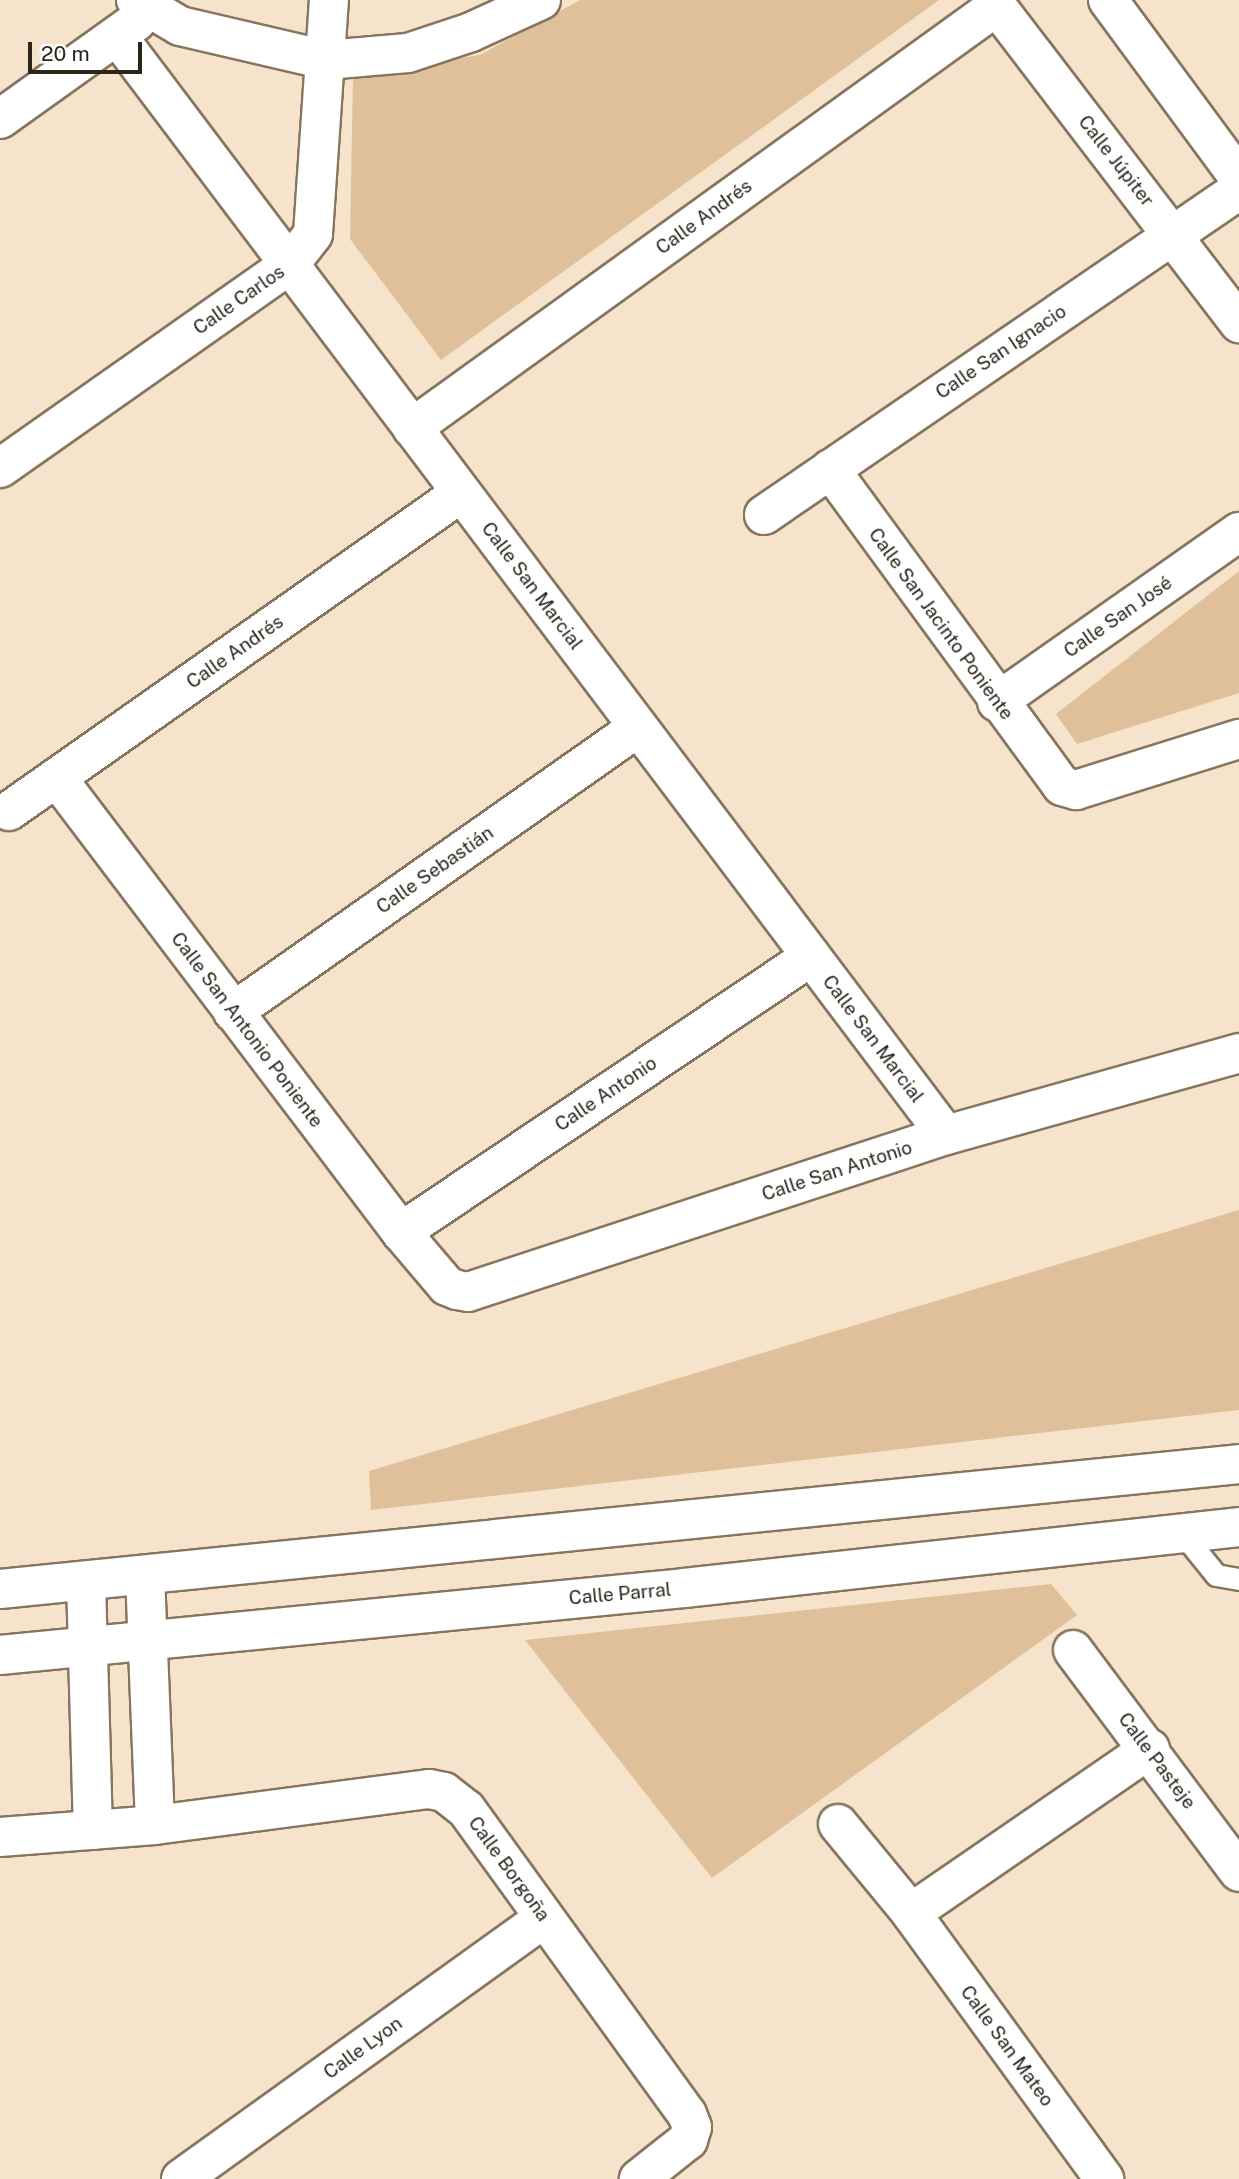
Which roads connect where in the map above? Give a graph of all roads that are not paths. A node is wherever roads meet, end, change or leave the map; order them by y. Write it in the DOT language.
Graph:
graph roads {
  1 [pos="329,0"];
  2 [pos="541,0"];
  3 [pos="1108,0"];
  4 [pos="994,3"];
  5 [pos="143,5"];
  6 [pos="118,37"];
  7 [pos="326,60"];
  8 [pos="0,119"];
  9 [pos="1239,178"];
  10 [pos="1239,190"];
  11 [pos="1173,234"];
  12 [pos="289,265"];
  13 [pos="1239,323"];
  14 [pos="412,428"];
  15 [pos="0,468"];
  16 [pos="830,469"];
  17 [pos="461,493"];
  18 [pos="764,515"];
  19 [pos="1239,532"];
  20 [pos="997,702"];
  21 [pos="638,727"];
  22 [pos="1239,739"];
  23 [pos="57,778"];
  24 [pos="9,811"];
  25 [pos="811,957"];
  26 [pos="233,1012"];
  27 [pos="1239,1054"];
  28 [pos="946,1135"];
  29 [pos="401,1232"];
  30 [pos="441,1279"];
  31 [pos="1239,1464"];
  32 [pos="1239,1527"];
  33 [pos="1182,1533"];
  34 [pos="145,1575"];
  35 [pos="1239,1580"];
  36 [pos="86,1581"];
  37 [pos="0,1589"];
  38 [pos="146,1640"];
  39 [pos="89,1647"];
  40 [pos="1073,1650"];
  41 [pos="0,1655"];
  42 [pos="1150,1749"];
  43 [pos="838,1824"];
  44 [pos="155,1825"];
  45 [pos="93,1830"];
  46 [pos="0,1837"];
  47 [pos="1239,1872"];
  48 [pos="911,1913"];
  49 [pos="544,1918"];
  50 [pos="181,2179"];
  51 [pos="639,2179"];
  52 [pos="1104,2179"];
  1 -- 7 [label="street, Calle Carlos"];
  2 -- 7 [label="street"];
  3 -- 9 [label="street"];
  4 -- 11 [label="street, Calle Júpiter"];
  4 -- 14 [label="street, Calle Andrés"];
  5 -- 6 [label="street"];
  5 -- 7 [label="street"];
  6 -- 8 [label="street"];
  6 -- 12 [label="street, Calle San Marcial"];
  7 -- 12 [label="street, Calle Carlos"];
  10 -- 11 [label="street, Calle San Ignacio"];
  11 -- 13 [label="street, Calle Júpiter"];
  11 -- 16 [label="street, Calle San Ignacio"];
  12 -- 14 [label="street, Calle San Marcial"];
  12 -- 15 [label="street, Calle Carlos"];
  14 -- 17 [label="street, Calle San Marcial"];
  16 -- 18 [label="street, Calle San Ignacio"];
  16 -- 20 [label="street, Calle San Jacinto Poniente"];
  17 -- 21 [label="street, Calle San Marcial"];
  17 -- 23 [label="street, Calle Andrés"];
  19 -- 20 [label="street, Calle San José"];
  20 -- 22 [label="street, Calle San Jacinto Poniente"];
  21 -- 25 [label="street, Calle San Marcial"];
  21 -- 26 [label="street, Calle Sebastián"];
  23 -- 24 [label="street, Calle Andrés"];
  23 -- 26 [label="street, Calle San Antonio Poniente"];
  25 -- 28 [label="street, Calle San Marcial"];
  25 -- 29 [label="street, Calle Antonio"];
  26 -- 29 [label="street, Calle San Antonio Poniente"];
  27 -- 28 [label="street, Calle San Antonio"];
  28 -- 30 [label="street, Calle San Antonio"];
  29 -- 30 [label="street, Calle San Antonio Poniente"];
  31 -- 34 [label="street"];
  32 -- 33 [label="street, Calle Parral"];
  33 -- 35 [label="lane"];
  33 -- 38 [label="street, Calle Parral"];
  34 -- 36 [label="street"];
  34 -- 38 [label="street"];
  36 -- 37 [label="street"];
  36 -- 39 [label="street"];
  38 -- 39 [label="street, Calle Parral"];
  38 -- 44 [label="street"];
  39 -- 41 [label="street, Calle Parral"];
  39 -- 45 [label="street"];
  40 -- 42 [label="street, Calle Pasteje"];
  42 -- 47 [label="street, Calle Pasteje"];
  42 -- 48 [label="street"];
  43 -- 48 [label="street, Calle San Mateo"];
  44 -- 45 [label="street, Calle Borgoña"];
  44 -- 49 [label="street, Calle Borgoña"];
  45 -- 46 [label="street, Calle Borgoña"];
  48 -- 52 [label="street, Calle San Mateo"];
  49 -- 50 [label="street, Calle Lyon"];
  49 -- 51 [label="street, Calle Borgoña"];
}
